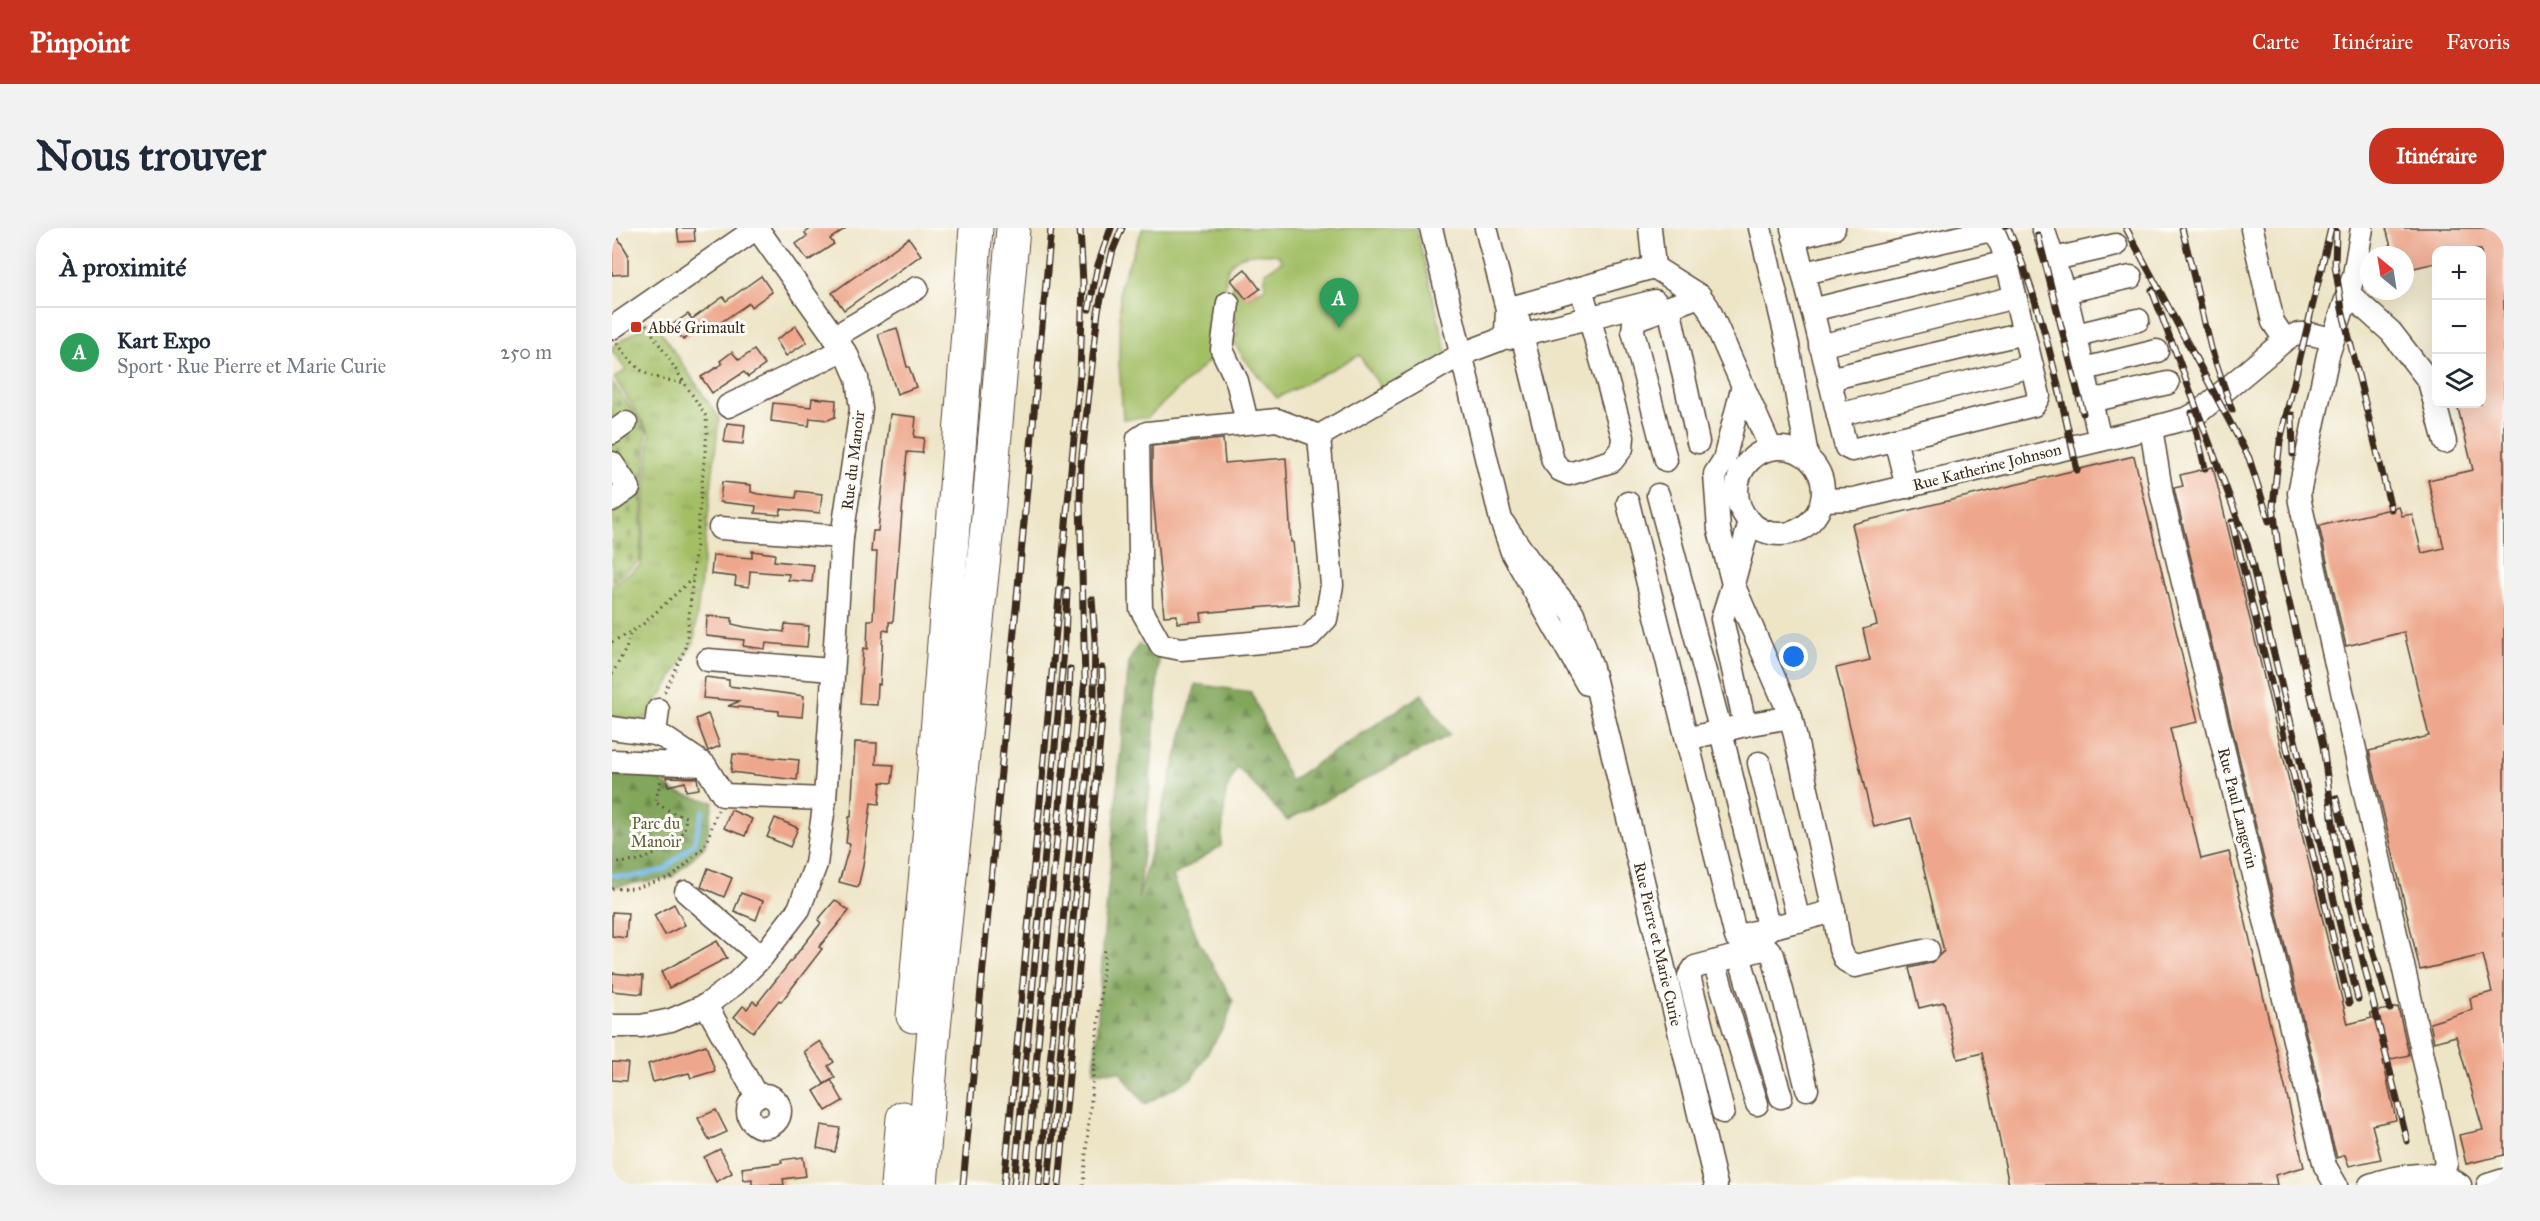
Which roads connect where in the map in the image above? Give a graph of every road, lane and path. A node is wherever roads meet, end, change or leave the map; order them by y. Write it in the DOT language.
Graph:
graph roads {
  1 [pos="757,228"];
  2 [pos="976,228"];
  3 [pos="1003,228"];
  4 [pos="1014,228"];
  5 [pos="1431,228"];
  6 [pos="1486,228"];
  7 [pos="1760,228"];
  8 [pos="1834,228"];
  9 [pos="2043,228"];
  10 [pos="2362,228"];
  11 [pos="1654,229"];
  12 [pos="1990,229"];
  13 [pos="2252,229"];
  14 [pos="1793,233"];
  15 [pos="2116,245"];
  16 [pos="2054,259"];
  17 [pos="2007,262"];
  18 [pos="1654,267"];
  19 [pos="1804,273"];
  20 [pos="2130,277"];
  21 [pos="917,288"];
  22 [pos="1581,288"];
  23 [pos="2064,292"];
  24 [pos="2348,292"];
  25 [pos="1697,294"];
  26 [pos="2016,297"];
  27 [pos="1228,303"];
  28 [pos="1669,307"];
  29 [pos="1511,308"];
  30 [pos="1812,310"];
  31 [pos="642,318"];
  32 [pos="1589,318"];
  33 [pos="2138,320"];
  34 [pos="2024,333"];
  35 [pos="1522,334"];
  36 [pos="614,335"];
  37 [pos="2076,335"];
  38 [pos="2332,339"];
  39 [pos="1499,340"];
  40 [pos="2285,340"];
  41 [pos="838,344"];
  42 [pos="1820,346"];
  43 [pos="2157,351"];
  44 [pos="1461,354"];
  45 [pos="2032,366"];
  46 [pos="2084,369"];
  47 [pos="1828,379"];
  48 [pos="684,383"];
  49 [pos="2168,383"];
  50 [pos="1743,385"];
  51 [pos="2091,401"];
  52 [pos="701,409"];
  53 [pos="718,409"];
  54 [pos="1838,415"];
  55 [pos="1247,423"];
  56 [pos="2151,428"];
  57 [pos="1319,436"];
  58 [pos="1895,439"];
  59 [pos="2100,440"];
  60 [pos="1698,442"];
  61 [pos="2445,442"];
  62 [pos="1771,449"];
  63 [pos="1807,456"];
  64 [pos="1666,460"];
  65 [pos="612,463"];
  66 [pos="1715,474"];
  67 [pos="1739,478"];
  68 [pos="1907,487"];
  69 [pos="1658,495"];
  70 [pos="612,499"];
  71 [pos="1822,500"];
  72 [pos="1628,503"];
  73 [pos="1750,521"];
  74 [pos="987,527"];
  75 [pos="720,528"];
  76 [pos="842,537"];
  77 [pos="692,579"];
  78 [pos="1732,584"];
  79 [pos="631,633"];
  80 [pos="612,642"];
  81 [pos="708,660"];
  82 [pos="832,670"];
  83 [pos="612,674"];
  84 [pos="658,710"];
  85 [pos="1791,717"];
  86 [pos="1745,725"];
  87 [pos="612,728"];
  88 [pos="1721,732"];
  89 [pos="655,734"];
  90 [pos="1687,740"];
  91 [pos="614,761"];
  92 [pos="1759,763"];
  93 [pos="705,765"];
  94 [pos="661,771"];
  95 [pos="723,795"];
  96 [pos="825,799"];
  97 [pos="612,862"];
  98 [pos="612,889"];
  99 [pos="686,892"];
  100 [pos="1834,910"];
  101 [pos="1799,921"];
  102 [pos="1769,930"];
  103 [pos="1105,948"];
  104 [pos="1928,950"];
  105 [pos="1739,955"];
  106 [pos="762,957"];
  107 [pos="1714,962"];
  108 [pos="706,1005"];
  109 [pos="612,1026"];
  110 [pos="1807,1089"];
  111 [pos="756,1095"];
  112 [pos="1781,1097"];
  113 [pos="1696,1104"];
  114 [pos="1757,1104"];
  115 [pos="2451,1180"];
  116 [pos="2504,1180"];
  117 [pos="897,1185"];
  118 [pos="921,1185"];
  119 [pos="1083,1185"];
  120 [pos="1716,1185"];
  121 [pos="2336,1185"];
  122 [pos="2370,1185"];
  123 [pos="2488,1185"];
  1 -- 36 [label="street"];
  1 -- 41 [label="street, Rue du Manoir"];
  2 -- 117 [label="highway"];
  3 -- 74 [label="highway"];
  4 -- 74 [label="highway"];
  5 -- 44 [label="street, Rue Pierre et Marie Curie"];
  6 -- 29 [label="street"];
  7 -- 63 [label="street"];
  8 -- 14 [label="street"];
  9 -- 16 [label="street"];
  10 -- 24 [label="street"];
  11 -- 18 [label="street"];
  12 -- 17 [label="street"];
  12 -- 19 [label="street"];
  13 -- 40 [label="street"];
  14 -- 19 [label="street"];
  15 -- 16 [label="street"];
  16 -- 23 [label="street"];
  17 -- 26 [label="street"];
  17 -- 30 [label="street"];
  18 -- 22 [label="street"];
  18 -- 25 [label="street"];
  19 -- 30 [label="street"];
  20 -- 23 [label="street"];
  21 -- 41 [label="street"];
  22 -- 29 [label="street"];
  22 -- 32 [label="street"];
  23 -- 37 [label="street"];
  24 -- 38 [label="street"];
  24 -- 61 [label="street"];
  25 -- 28 [label="street"];
  25 -- 32 [label="street"];
  25 -- 50 [label="street"];
  26 -- 34 [label="street"];
  26 -- 42 [label="street"];
  27 -- 55 [label="street"];
  28 -- 60 [label="street"];
  28 -- 64 [label="street"];
  29 -- 35 [label="street"];
  29 -- 39 [label="street"];
  30 -- 42 [label="street"];
  31 -- 48 [label="path"];
  32 -- 35 [label="street"];
  32 -- 35 [label="street"];
  33 -- 37 [label="street"];
  34 -- 45 [label="street"];
  34 -- 47 [label="street"];
  35 -- 39 [label="street"];
  36 -- 48 [label="path"];
  37 -- 46 [label="street"];
  38 -- 40 [label="street"];
  38 -- 115 [label="street"];
  39 -- 44 [label="street"];
  40 -- 56 [label="street, Rue Katherine Johnson"];
  41 -- 53 [label="street"];
  41 -- 76 [label="street, Rue du Manoir"];
  42 -- 47 [label="street"];
  43 -- 46 [label="street"];
  44 -- 57 [label="street"];
  44 -- 113 [label="street, Rue Pierre et Marie Curie"];
  45 -- 54 [label="street"];
  45 -- 58 [label="street"];
  46 -- 51 [label="street"];
  47 -- 54 [label="street"];
  48 -- 52 [label="path"];
  49 -- 51 [label="street"];
  50 -- 62 [label="street"];
  50 -- 66 [label="street"];
  51 -- 59 [label="street"];
  52 -- 53 [label="path"];
  52 -- 77 [label="path"];
  54 -- 58 [label="street"];
  55 -- 57 [label="street"];
  55 -- 57 [label="street"];
  56 -- 59 [label="street, Rue Katherine Johnson"];
  56 -- 121 [label="street, Rue Paul Langevin"];
  58 -- 68 [label="street"];
  59 -- 68 [label="street, Rue Katherine Johnson"];
  62 -- 63 [label="street"];
  62 -- 67 [label="street"];
  63 -- 71 [label="street"];
  65 -- 70 [label="street"];
  66 -- 67 [label="street"];
  66 -- 78 [label="street"];
  67 -- 73 [label="street"];
  68 -- 71 [label="street, Rue Katherine Johnson"];
  69 -- 88 [label="street"];
  71 -- 73 [label="street"];
  72 -- 90 [label="street"];
  73 -- 78 [label="street"];
  74 -- 118 [label="highway"];
  75 -- 76 [label="street"];
  76 -- 82 [label="street, Rue du Manoir"];
  77 -- 79 [label="path"];
  77 -- 84 [label="path"];
  78 -- 85 [label="street"];
  78 -- 86 [label="street"];
  79 -- 80 [label="path"];
  79 -- 83 [label="path"];
  81 -- 82 [label="street"];
  82 -- 96 [label="street, Rue du Manoir"];
  84 -- 89 [label="street"];
  85 -- 86 [label="street"];
  85 -- 100 [label="street"];
  86 -- 88 [label="street"];
  87 -- 89 [label="street"];
  88 -- 90 [label="street"];
  88 -- 102 [label="street"];
  89 -- 93 [label="street"];
  90 -- 102 [label="street"];
  91 -- 94 [label="street"];
  92 -- 101 [label="street"];
  93 -- 94 [label="street"];
  93 -- 95 [label="street"];
  94 -- 97 [label="path"];
  95 -- 96 [label="street"];
  95 -- 98 [label="path"];
  96 -- 106 [label="street, Rue du Manoir"];
  99 -- 106 [label="street"];
  100 -- 101 [label="street"];
  100 -- 104 [label="street"];
  101 -- 102 [label="street"];
  103 -- 119 [label="path"];
  105 -- 107 [label="street"];
  105 -- 110 [label="street"];
  105 -- 112 [label="street"];
  106 -- 108 [label="street, Rue du Manoir"];
  107 -- 113 [label="street"];
  107 -- 114 [label="street"];
  108 -- 109 [label="street, Rue du Manoir"];
  108 -- 111 [label="street"];
  113 -- 120 [label="street, Rue Pierre et Marie Curie"];
  115 -- 122 [label="street"];
  116 -- 123 [label="street"];
}
